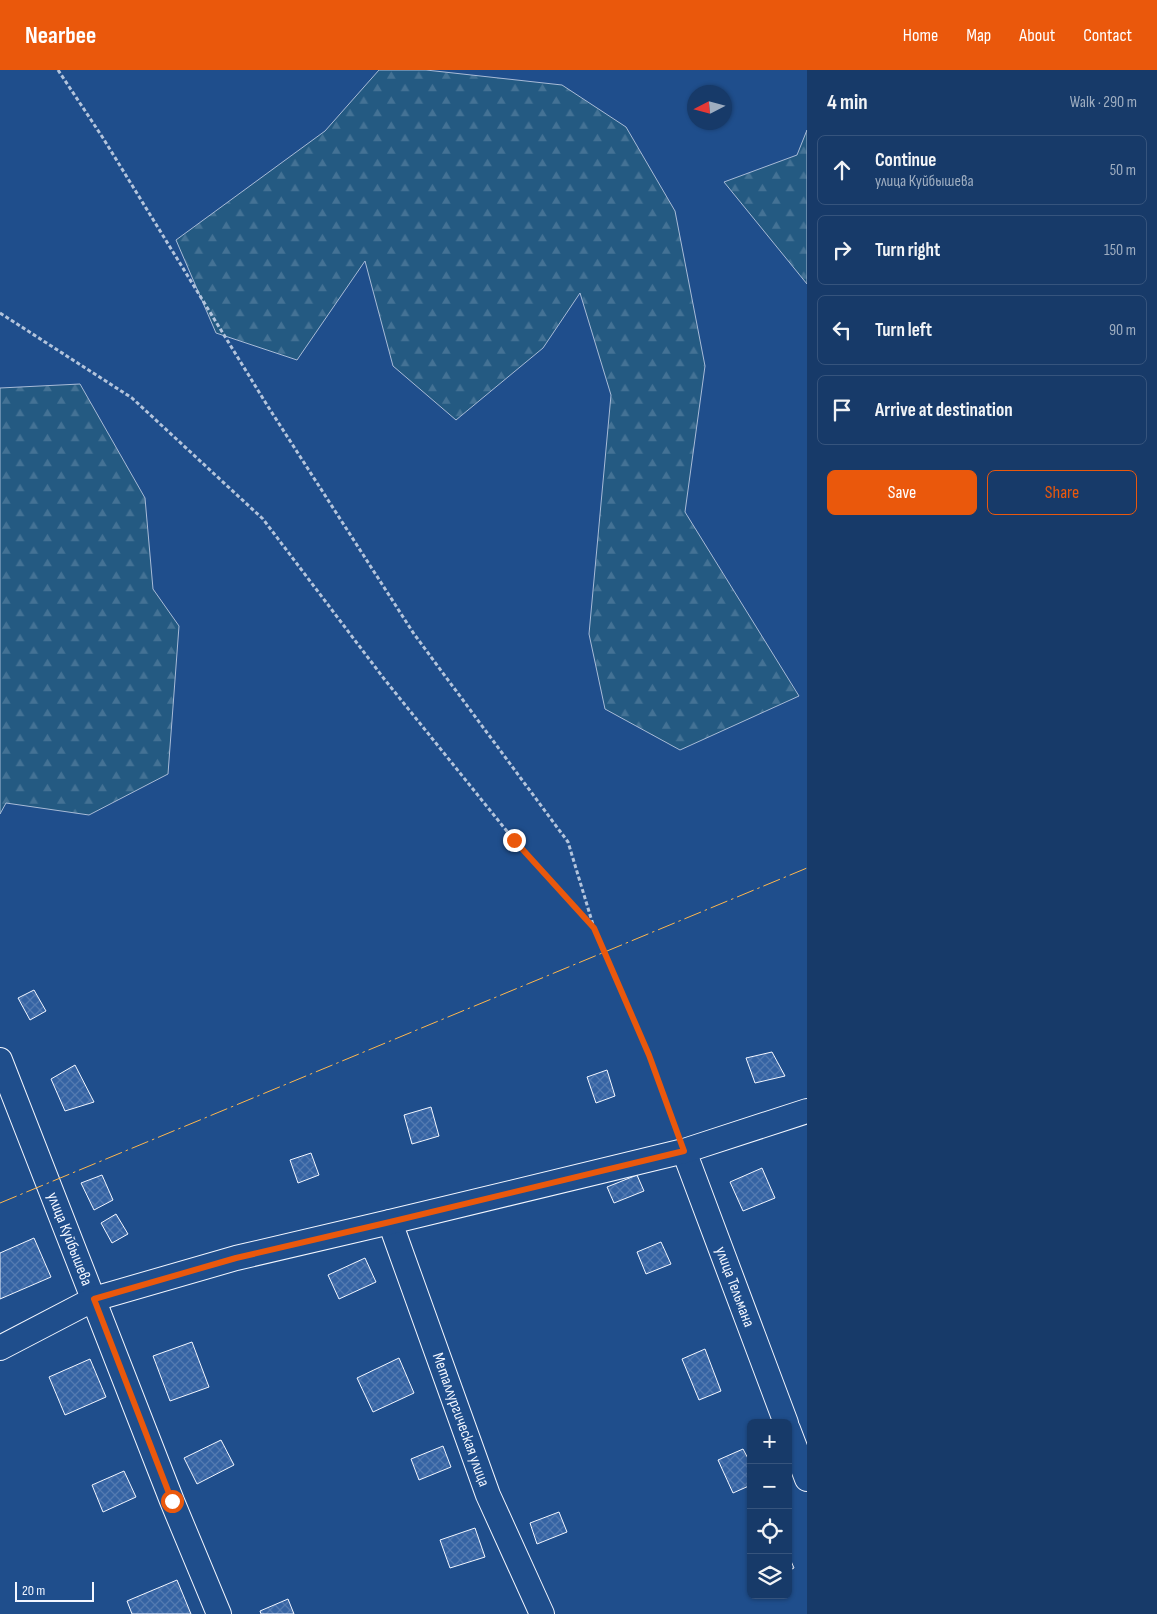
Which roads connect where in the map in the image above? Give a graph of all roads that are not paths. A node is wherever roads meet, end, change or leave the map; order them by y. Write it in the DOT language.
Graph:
graph roads {
  1 [pos="0,1060"];
  2 [pos="807,1110"];
  3 [pos="684,1151"];
  4 [pos="390,1222"];
  5 [pos="94,1299"];
  6 [pos="0,1348"];
  7 [pos="784,1419"];
  8 [pos="792,1440"];
  9 [pos="807,1480"];
  10 [pos="219,1614"];
  11 [pos="542,1614"];
  1 -- 5 [label="street, улица Куйбышева"];
  2 -- 3 [label="street"];
  3 -- 4 [label="street"];
  3 -- 7 [label="street, улица Тельмана"];
  4 -- 5 [label="street"];
  4 -- 11 [label="street, Металлургическая улица"];
  5 -- 6 [label="street"];
  5 -- 10 [label="street, улица Куйбышева"];
  8 -- 9 [label="street"];
}
